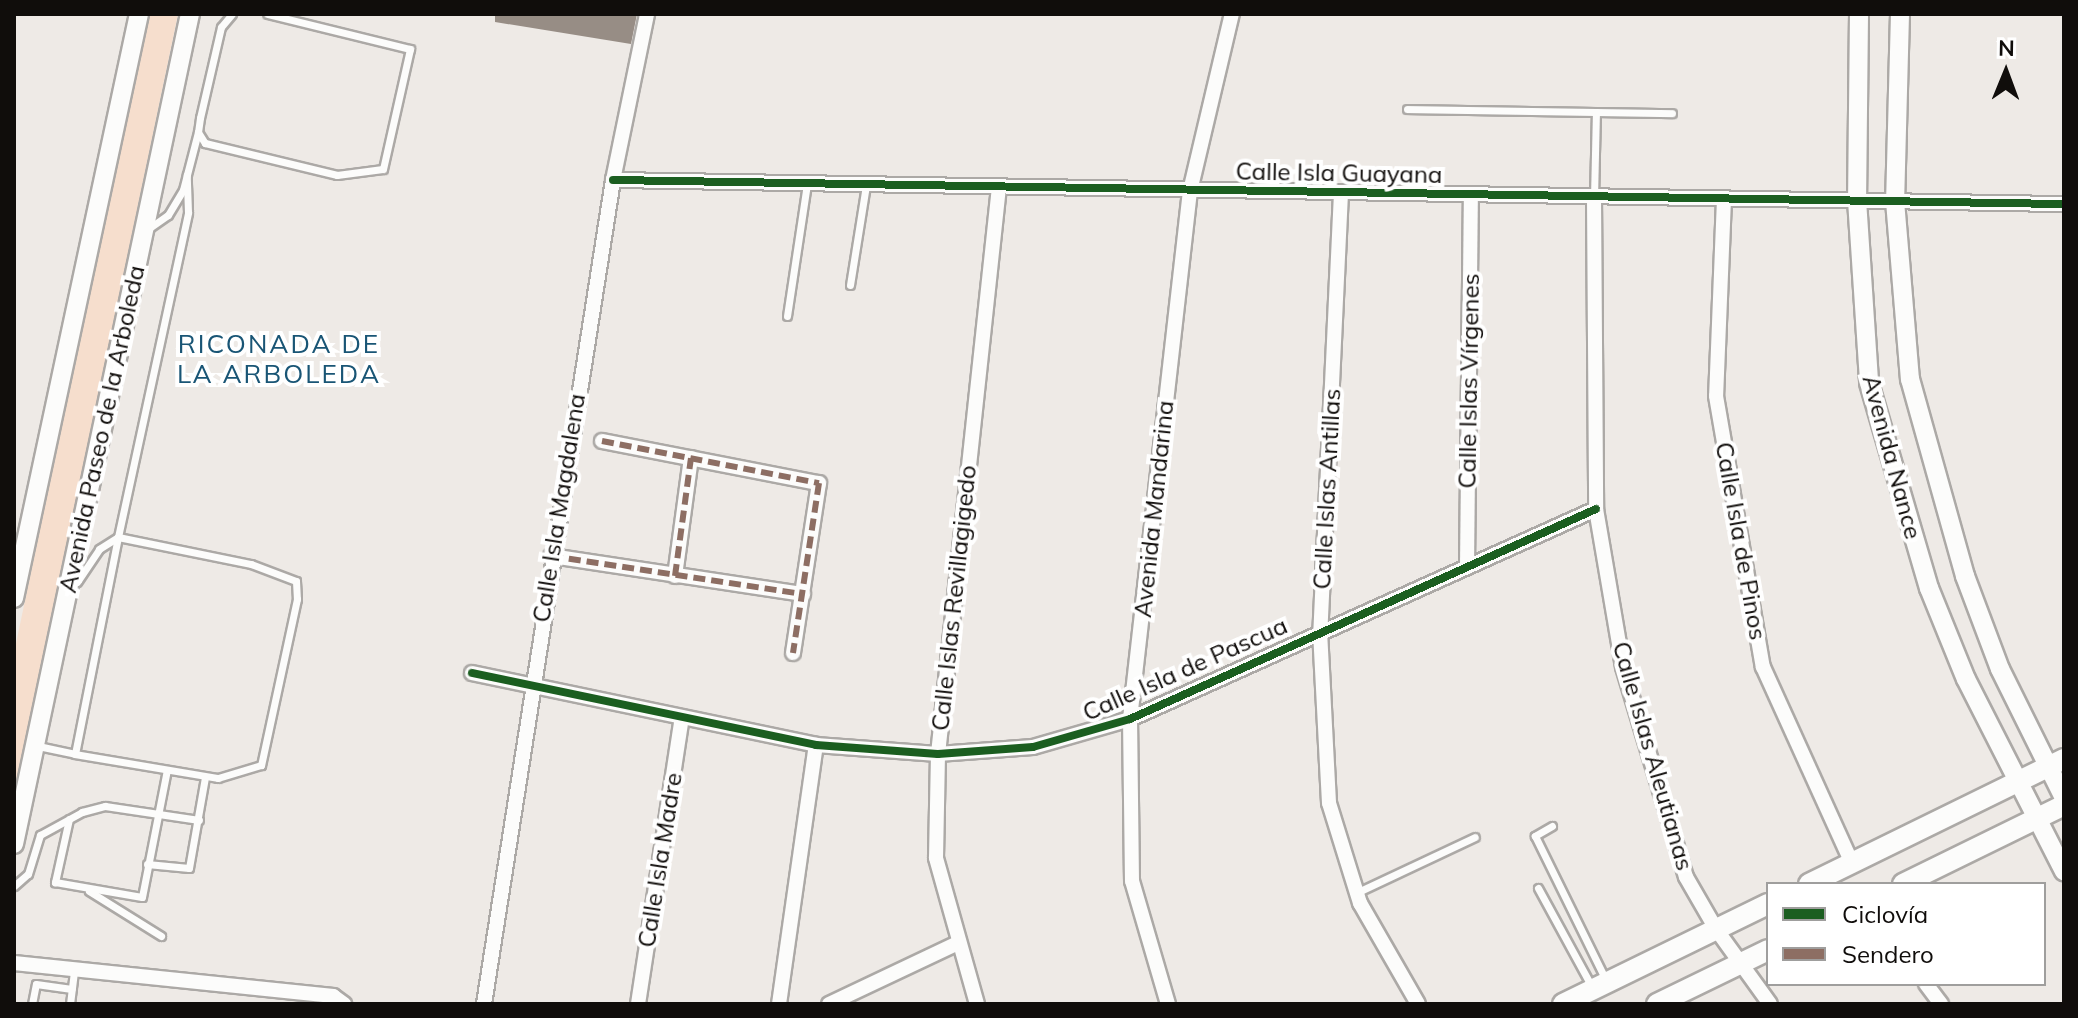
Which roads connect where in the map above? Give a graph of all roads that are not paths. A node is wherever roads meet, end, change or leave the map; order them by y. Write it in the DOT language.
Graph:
graph roads {
  1 [pos="139,14"];
  2 [pos="190,14"];
  3 [pos="232,14"];
  4 [pos="267,14"];
  5 [pos="647,14"];
  6 [pos="1232,14"];
  7 [pos="1859,14"];
  8 [pos="1900,14"];
  9 [pos="309,18"];
  10 [pos="1407,109"];
  11 [pos="1596,112"];
  12 [pos="1672,113"];
  13 [pos="198,132"];
  14 [pos="187,175"];
  15 [pos="613,180"];
  16 [pos="807,184"];
  17 [pos="866,185"];
  18 [pos="999,187"];
  19 [pos="1190,191"];
  20 [pos="1341,193"];
  21 [pos="1471,195"];
  22 [pos="1594,198"];
  23 [pos="1724,199"];
  24 [pos="1857,200"];
  25 [pos="1895,201"];
  26 [pos="2064,204"];
  27 [pos="143,233"];
  28 [pos="850,285"];
  29 [pos="787,316"];
  30 [pos="602,441"];
  31 [pos="691,458"];
  32 [pos="1596,509"];
  33 [pos="118,537"];
  34 [pos="551,556"];
  35 [pos="1467,567"];
  36 [pos="675,576"];
  37 [pos="803,594"];
  38 [pos="14,598"];
  39 [pos="62,613"];
  40 [pos="1320,631"];
  41 [pos="793,653"];
  42 [pos="472,673"];
  43 [pos="530,686"];
  44 [pos="682,717"];
  45 [pos="1130,719"];
  46 [pos="35,745"];
  47 [pos="816,745"];
  48 [pos="75,754"];
  49 [pos="938,754"];
  50 [pos="2056,763"];
  51 [pos="167,770"];
  52 [pos="205,777"];
  53 [pos="2016,783"];
  54 [pos="2064,798"];
  55 [pos="2064,805"];
  56 [pos="157,813"];
  57 [pos="69,819"];
  58 [pos="2033,819"];
  59 [pos="199,820"];
  60 [pos="1552,826"];
  61 [pos="1475,837"];
  62 [pos="14,842"];
  63 [pos="1852,863"];
  64 [pos="147,864"];
  65 [pos="2064,871"];
  66 [pos="1813,882"];
  67 [pos="1907,882"];
  68 [pos="14,886"];
  69 [pos="83,887"];
  70 [pos="1538,888"];
  71 [pos="1356,893"];
  72 [pos="1766,905"];
  73 [pos="1716,929"];
  74 [pos="161,936"];
  75 [pos="956,944"];
  76 [pos="1766,951"];
  77 [pos="14,963"];
  78 [pos="1740,963"];
  79 [pos="74,972"];
  80 [pos="1600,986"];
  81 [pos="1928,986"];
  82 [pos="72,989"];
  83 [pos="344,1003"];
  84 [pos="32,1004"];
  85 [pos="70,1004"];
  86 [pos="484,1004"];
  87 [pos="638,1004"];
  88 [pos="779,1004"];
  89 [pos="829,1004"];
  90 [pos="977,1004"];
  91 [pos="1168,1004"];
  92 [pos="1418,1004"];
  93 [pos="1563,1004"];
  94 [pos="1657,1004"];
  95 [pos="1770,1004"];
  96 [pos="1941,1004"];
  1 -- 38 [label="street"];
  2 -- 27 [label="street, Avenida Paseo de la Arboleda"];
  3 -- 13 [label="lane"];
  4 -- 9 [label="lane"];
  5 -- 15 [label="street, Calle Isla Magdalena"];
  6 -- 19 [label="street, Avenida Mandarina"];
  7 -- 24 [label="street, Avenida Nance"];
  8 -- 25 [label="street, Avenida Nance"];
  9 -- 13 [label="lane"];
  10 -- 11 [label="lane"];
  11 -- 12 [label="lane"];
  11 -- 22 [label="lane"];
  13 -- 14 [label="lane"];
  14 -- 27 [label="lane"];
  14 -- 33 [label="lane"];
  15 -- 16 [label="street, Calle Isla Guayana"];
  15 -- 34 [label="street, Calle Isla Magdalena"];
  16 -- 17 [label="street, Calle Isla Guayana"];
  16 -- 29 [label="lane"];
  17 -- 18 [label="street, Calle Isla Guayana"];
  17 -- 28 [label="lane"];
  18 -- 19 [label="street, Calle Isla Guayana"];
  18 -- 49 [label="street, Calle Islas Revillagigedo"];
  19 -- 20 [label="street, Calle Isla Guayana"];
  19 -- 45 [label="street, Avenida Mandarina"];
  20 -- 21 [label="street, Calle Isla Guayana"];
  20 -- 40 [label="street, Calle Islas Antillas"];
  21 -- 22 [label="street, Calle Isla Guayana"];
  21 -- 35 [label="street, Calle Islas Vírgenes"];
  22 -- 23 [label="street, Calle Isla Guayana"];
  22 -- 32 [label="street, Calle Islas Aleutianas"];
  23 -- 24 [label="street, Calle Isla Guayana"];
  23 -- 63 [label="street, Calle Isla de Pinos"];
  24 -- 25 [label="street, Calle Isla Guayana"];
  24 -- 53 [label="street, Avenida Nance"];
  25 -- 26 [label="street, Calle Isla Guayana"];
  25 -- 50 [label="street, Avenida Nance"];
  27 -- 39 [label="street, Avenida Paseo de la Arboleda"];
  30 -- 31 [label="street"];
  31 -- 36 [label="street"];
  31 -- 37 [label="street"];
  32 -- 35 [label="street, Calle Isla de Pascua"];
  32 -- 73 [label="street, Calle Islas Aleutianas"];
  33 -- 39 [label="lane"];
  33 -- 48 [label="lane"];
  33 -- 52 [label="lane"];
  34 -- 36 [label="street"];
  34 -- 43 [label="street, Calle Isla Magdalena"];
  35 -- 40 [label="street, Calle Isla de Pascua"];
  36 -- 37 [label="street"];
  37 -- 41 [label="street"];
  39 -- 46 [label="street, Avenida Paseo de la Arboleda"];
  40 -- 45 [label="street, Calle Isla de Pascua"];
  40 -- 71 [label="street, Calle Islas Antillas"];
  42 -- 43 [label="street, Calle Isla de Pascua"];
  43 -- 44 [label="street, Calle Isla de Pascua"];
  43 -- 86 [label="street, Calle Isla Magdalena"];
  44 -- 47 [label="street, Calle Isla de Pascua"];
  44 -- 87 [label="street, Calle Isla Madre"];
  45 -- 49 [label="street, Calle Isla de Pascua"];
  45 -- 91 [label="street, Avenida Mandarina"];
  46 -- 48 [label="lane"];
  46 -- 62 [label="street, Avenida Paseo de la Arboleda"];
  47 -- 49 [label="street, Calle Isla de Pascua"];
  47 -- 88 [label="street"];
  48 -- 51 [label="lane"];
  49 -- 75 [label="street, Calle Islas Revillagigedo"];
  50 -- 53 [label="main road"];
  50 -- 54 [label="street, Avenida Nance"];
  51 -- 52 [label="lane"];
  51 -- 56 [label="lane"];
  52 -- 59 [label="lane"];
  53 -- 58 [label="street, Avenida Nance"];
  53 -- 63 [label="main road"];
  55 -- 58 [label="main road"];
  56 -- 57 [label="lane"];
  56 -- 59 [label="lane"];
  56 -- 64 [label="lane"];
  57 -- 68 [label="lane"];
  57 -- 69 [label="lane"];
  58 -- 65 [label="street, Avenida Nance"];
  58 -- 67 [label="main road"];
  59 -- 64 [label="lane"];
  60 -- 80 [label="lane"];
  61 -- 71 [label="lane"];
  63 -- 66 [label="main road"];
  64 -- 69 [label="lane"];
  69 -- 74 [label="lane"];
  70 -- 80 [label="lane"];
  71 -- 92 [label="street, Calle Islas Antillas"];
  72 -- 73 [label="main road"];
  73 -- 78 [label="street, Calle Islas Aleutianas"];
  73 -- 80 [label="main road"];
  75 -- 89 [label="street"];
  75 -- 90 [label="street, Calle Islas Revillagigedo"];
  76 -- 78 [label="main road"];
  77 -- 79 [label="street"];
  78 -- 94 [label="main road"];
  78 -- 95 [label="street, Calle Islas Aleutianas"];
  79 -- 82 [label="lane"];
  79 -- 83 [label="street"];
  80 -- 93 [label="main road"];
  81 -- 96 [label="street"];
  82 -- 84 [label="lane"];
  82 -- 85 [label="lane"];
}
